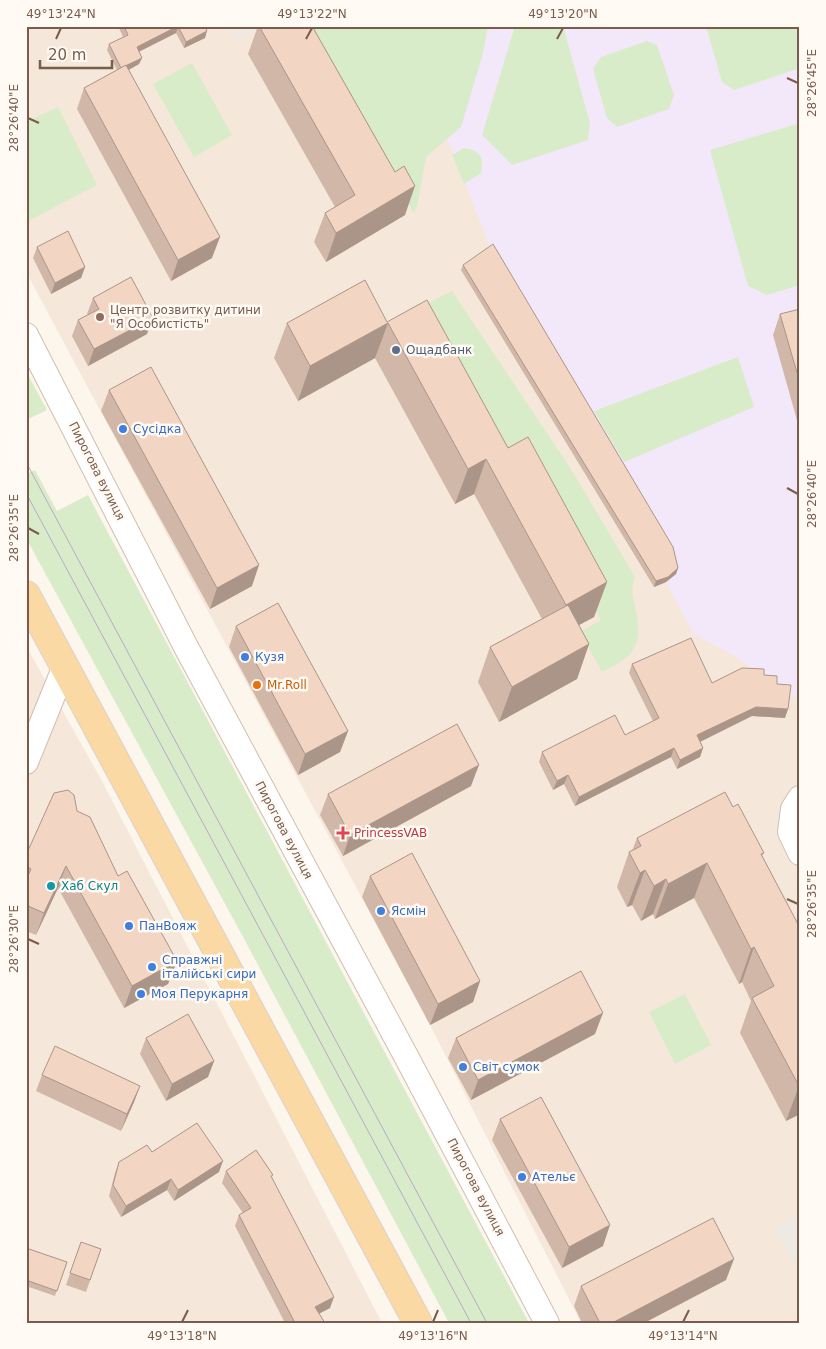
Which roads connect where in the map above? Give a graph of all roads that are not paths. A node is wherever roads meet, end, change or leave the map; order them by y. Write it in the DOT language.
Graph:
graph roads {
  1 [pos="26,336"];
  2 [pos="26,594"];
  3 [pos="65,666"];
  4 [pos="26,762"];
  5 [pos="800,798"];
  6 [pos="800,853"];
  7 [pos="418,1323"];
  8 [pos="547,1323"];
  1 -- 8 [label="street, Пирогова вулиця"];
  2 -- 3 [label="main road"];
  3 -- 4 [label="street"];
  3 -- 7 [label="main road"];
  5 -- 6 [label="street"];
}
